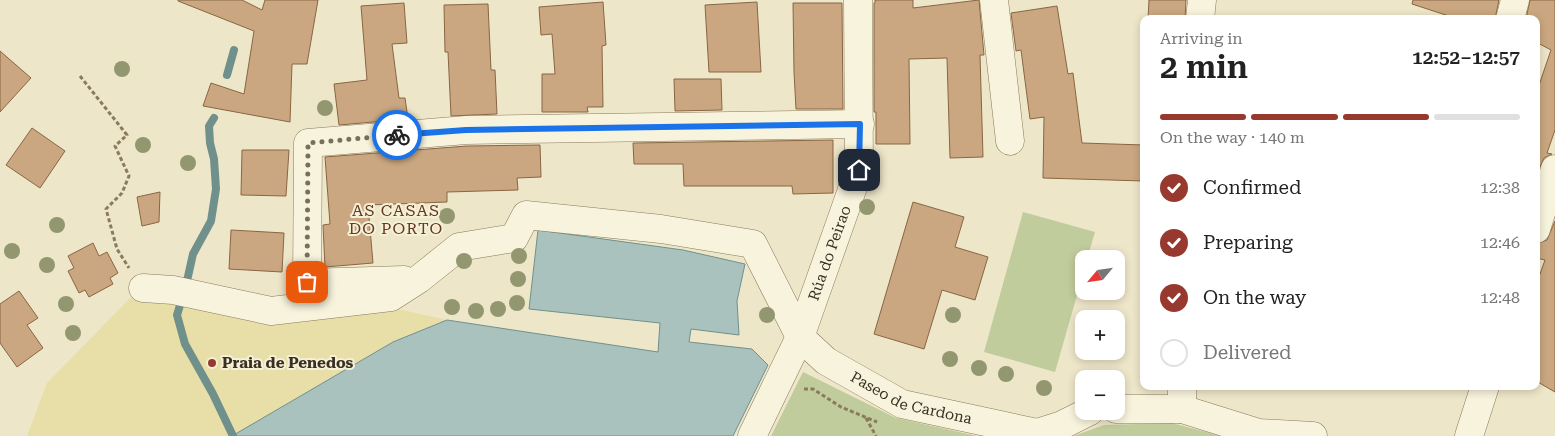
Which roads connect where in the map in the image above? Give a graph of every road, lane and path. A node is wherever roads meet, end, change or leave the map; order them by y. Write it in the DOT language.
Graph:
graph roads {
  1 [pos="858,0"];
  2 [pos="994,0"];
  3 [pos="1202,0"];
  4 [pos="1515,0"];
  5 [pos="1200,15"];
  6 [pos="1511,15"];
  7 [pos="80,76"];
  8 [pos="860,124"];
  9 [pos="1010,141"];
  10 [pos="1555,169"];
  11 [pos="1540,216"];
  12 [pos="419,279"];
  13 [pos="142,288"];
  14 [pos="800,337"];
  15 [pos="802,390"];
  16 [pos="1484,390"];
  17 [pos="1182,398"];
  18 [pos="1125,408"];
  19 [pos="866,417"];
  20 [pos="1075,418"];
  21 [pos="883,425"];
  22 [pos="752,436"];
  23 [pos="876,436"];
  24 [pos="1313,436"];
  25 [pos="1469,436"];
  1 -- 8 [label="street, Rúa do Peirao"];
  2 -- 9 [label="street"];
  3 -- 5 [label="street"];
  4 -- 6 [label="street"];
  7 -- 13 [label="path"];
  8 -- 12 [label="street"];
  8 -- 14 [label="street, Rúa do Peirao"];
  10 -- 11 [label="street"];
  12 -- 13 [label="street"];
  12 -- 14 [label="street, Paseo de Cardona"];
  14 -- 20 [label="street, Paseo de Cardona"];
  14 -- 22 [label="street, Rúa do Peirao"];
  15 -- 19 [label="path"];
  16 -- 25 [label="street"];
  17 -- 18 [label="street"];
  17 -- 24 [label="street"];
  19 -- 21 [label="path"];
  19 -- 23 [label="path"];
}
